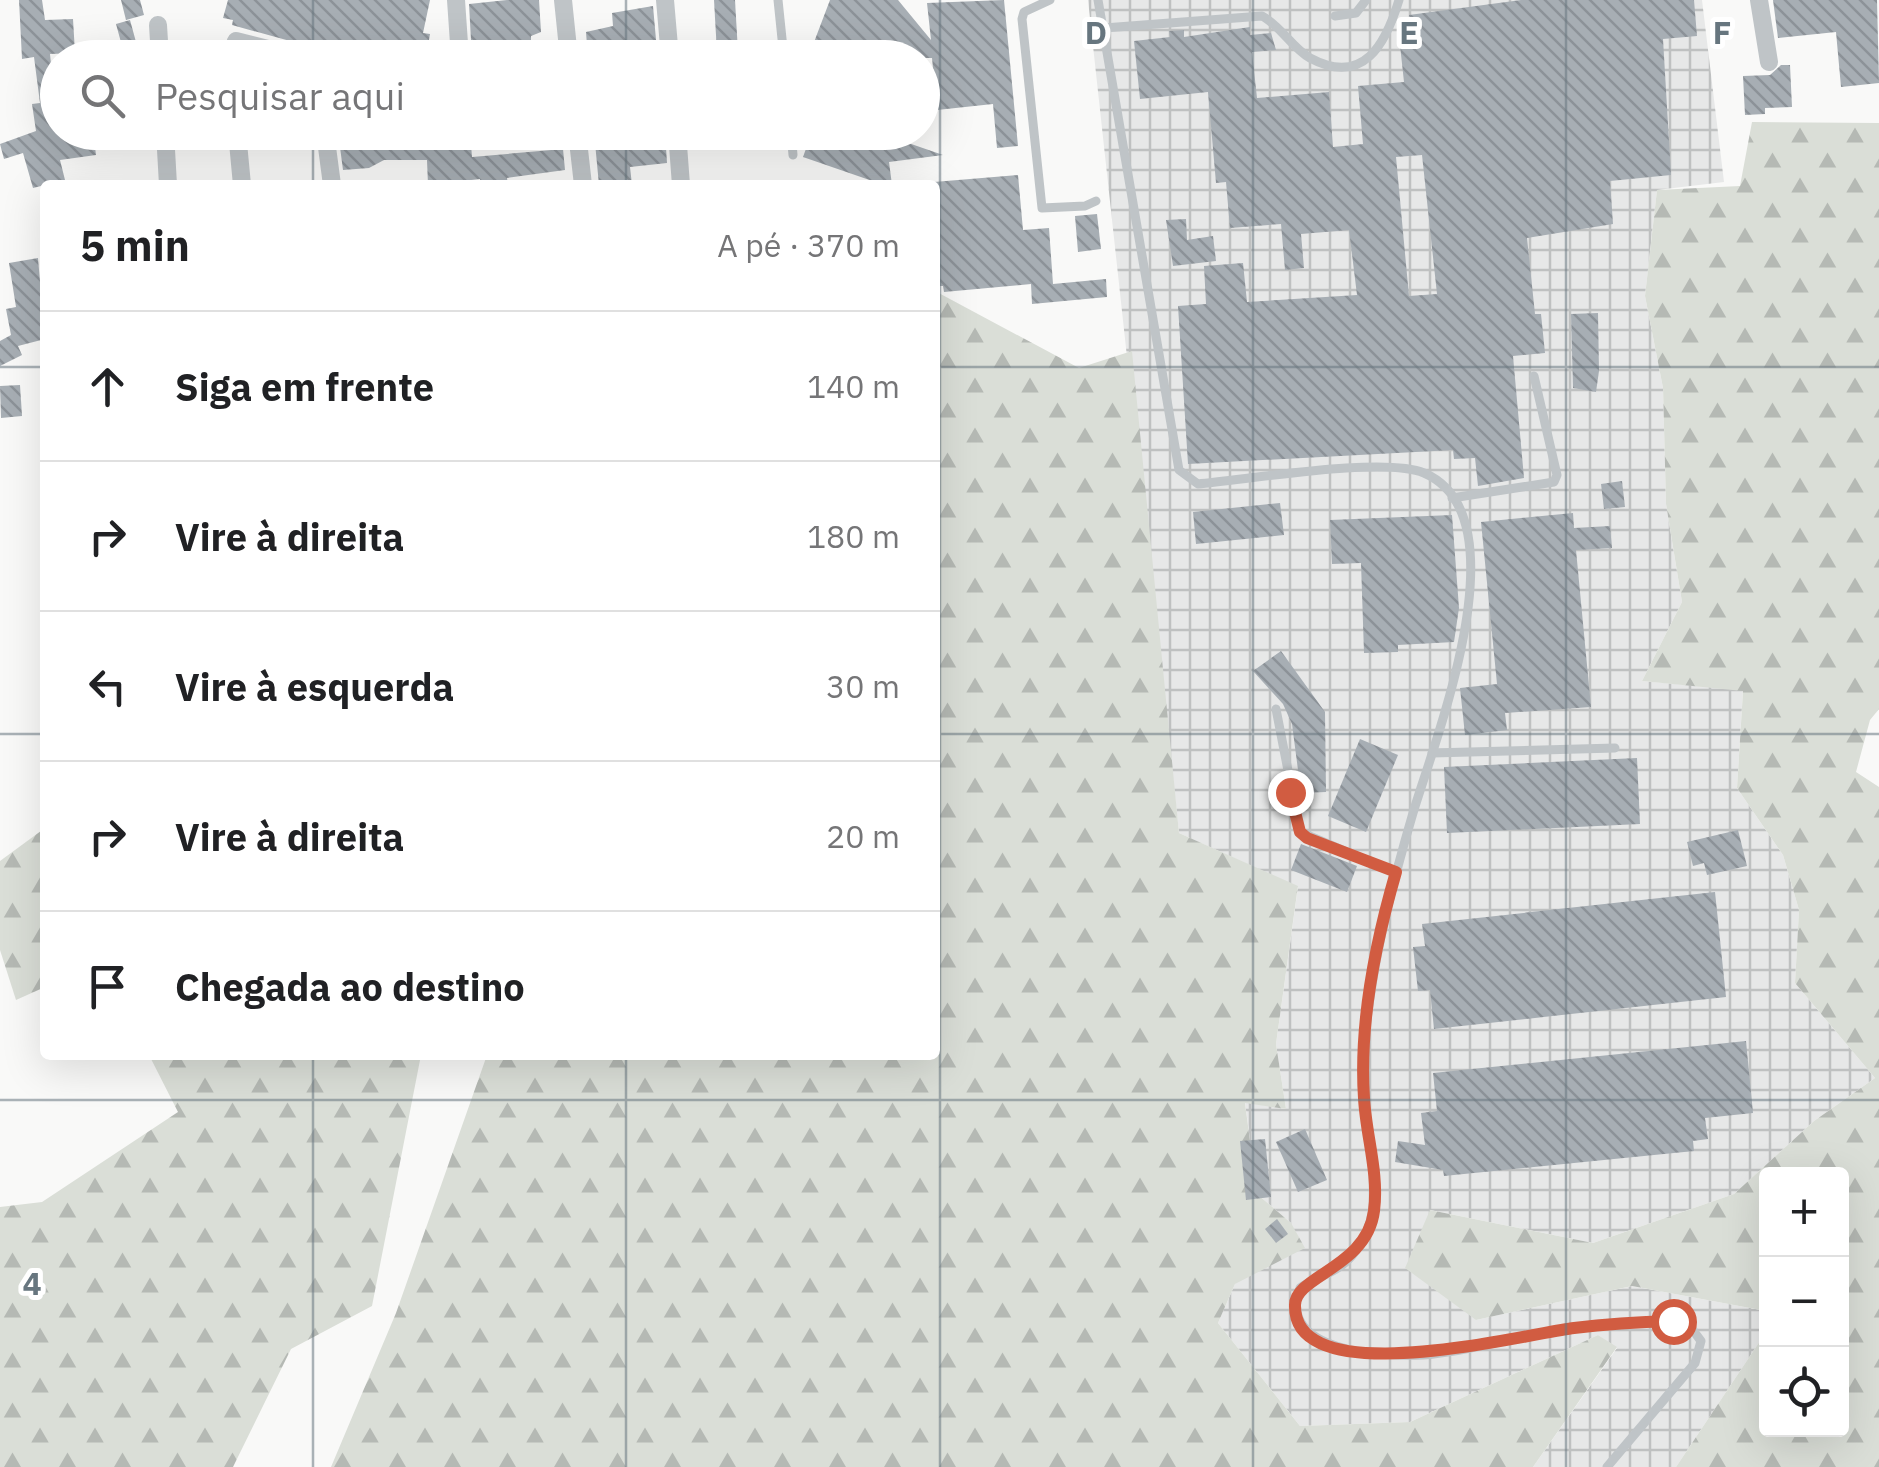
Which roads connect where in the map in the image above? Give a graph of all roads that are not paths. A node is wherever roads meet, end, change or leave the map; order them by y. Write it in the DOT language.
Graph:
graph roads {
  1 [pos="456,0"];
  2 [pos="563,0"];
  3 [pos="664,0"];
  4 [pos="778,0"];
  5 [pos="1050,0"];
  6 [pos="1098,0"];
  7 [pos="1366,0"];
  8 [pos="1399,0"];
  9 [pos="1759,0"];
  10 [pos="1335,16"];
  11 [pos="158,26"];
  12 [pos="1104,28"];
  13 [pos="159,40"];
  14 [pos="459,40"];
  15 [pos="567,40"];
  16 [pos="668,40"];
  17 [pos="782,40"];
  18 [pos="1769,62"];
  19 [pos="165,150"];
  20 [pos="239,150"];
  21 [pos="328,150"];
  22 [pos="579,150"];
  23 [pos="679,150"];
  24 [pos="793,150"];
  25 [pos="793,154"];
  26 [pos="168,180"];
  27 [pos="242,180"];
  28 [pos="331,180"];
  29 [pos="582,180"];
  30 [pos="682,180"];
  31 [pos="1096,201"];
  32 [pos="1534,376"];
  33 [pos="1452,498"];
  34 [pos="1276,709"];
  35 [pos="1615,748"];
  36 [pos="1432,753"];
  37 [pos="1396,872"];
  38 [pos="1608,1467"];
  1 -- 14 [label="street"];
  2 -- 15 [label="street"];
  3 -- 16 [label="street"];
  4 -- 17 [label="lane"];
  5 -- 31 [label="lane"];
  6 -- 12 [label="lane"];
  7 -- 10 [label="lane"];
  8 -- 12 [label="lane"];
  9 -- 18 [label="street"];
  11 -- 13 [label="street"];
  12 -- 33 [label="lane"];
  19 -- 26 [label="street"];
  20 -- 27 [label="street"];
  21 -- 28 [label="street"];
  22 -- 29 [label="street"];
  23 -- 30 [label="street"];
  24 -- 25 [label="lane"];
  32 -- 33 [label="lane"];
  33 -- 36 [label="lane"];
  34 -- 37 [label="lane"];
  35 -- 36 [label="lane"];
  36 -- 37 [label="lane"];
  37 -- 38 [label="lane"];
}
